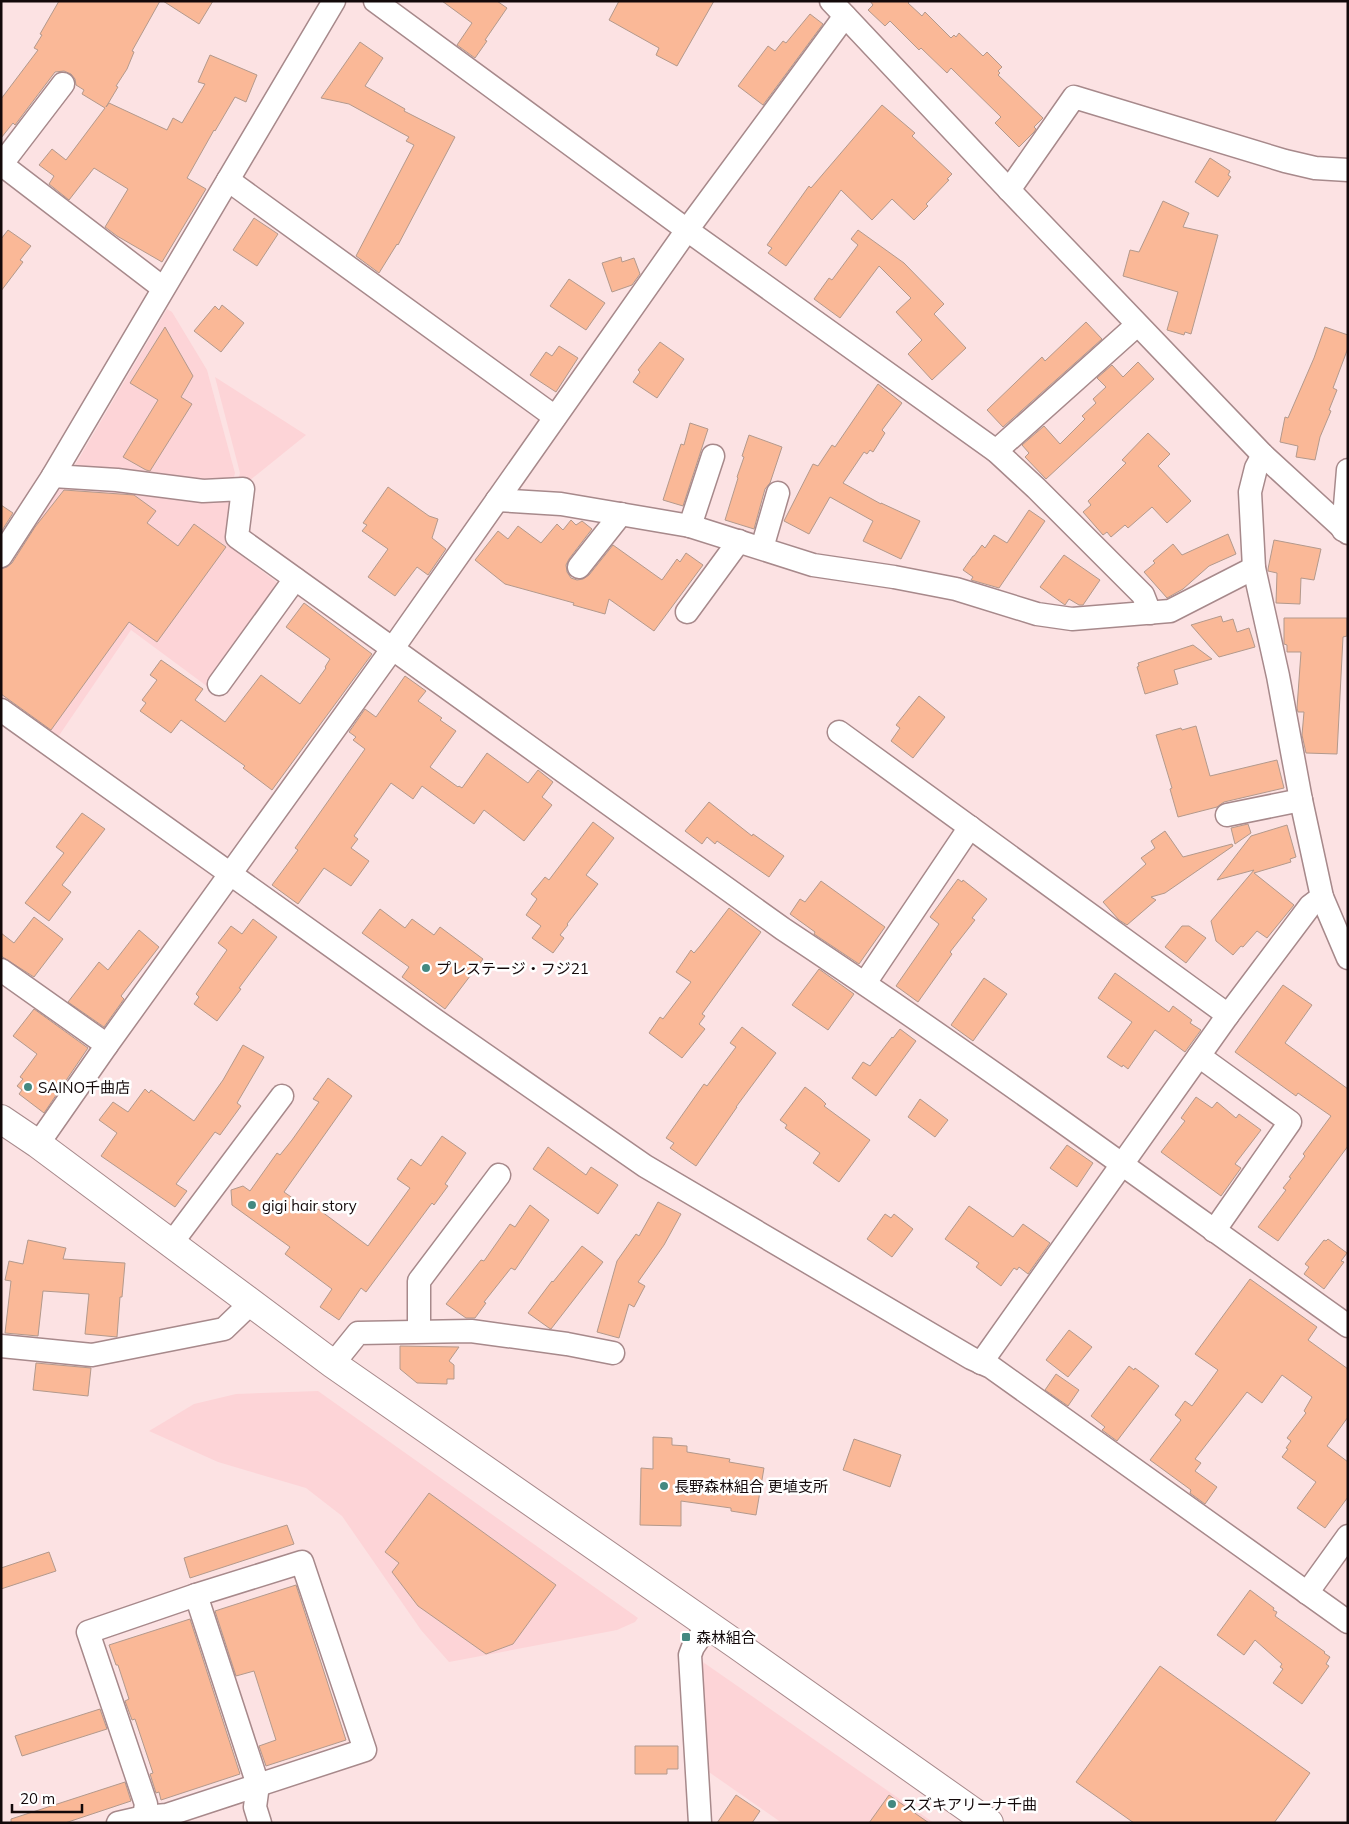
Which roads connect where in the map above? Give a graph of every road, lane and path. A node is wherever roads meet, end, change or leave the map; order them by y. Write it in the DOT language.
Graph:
graph roads {
  1 [pos="334,1"];
  2 [pos="375,1"];
  3 [pos="838,9"];
  4 [pos="63,84"];
  5 [pos="1,164"];
  6 [pos="1348,170"];
  7 [pos="228,180"];
  8 [pos="1009,190"];
  9 [pos="687,230"];
  10 [pos="163,288"];
  11 [pos="1137,325"];
  12 [pos="555,417"];
  13 [pos="996,451"];
  14 [pos="1263,455"];
  15 [pos="714,456"];
  16 [pos="1348,467"];
  17 [pos="53,476"];
  18 [pos="778,493"];
  19 [pos="497,500"];
  20 [pos="621,514"];
  21 [pos="690,526"];
  22 [pos="1345,532"];
  23 [pos="739,541"];
  24 [pos="762,548"];
  25 [pos="1,556"];
  26 [pos="579,568"];
  27 [pos="1254,568"];
  28 [pos="295,579"];
  29 [pos="687,612"];
  30 [pos="1150,613"];
  31 [pos="393,648"];
  32 [pos="219,684"];
  33 [pos="1,710"];
  34 [pos="839,732"];
  35 [pos="1301,800"];
  36 [pos="1227,815"];
  37 [pos="970,828"];
  38 [pos="230,873"];
  39 [pos="1322,897"];
  40 [pos="1348,958"];
  41 [pos="1,970"];
  42 [pos="865,983"];
  43 [pos="1228,1015"];
  44 [pos="107,1045"];
  45 [pos="1199,1056"];
  46 [pos="282,1096"];
  47 [pos="1,1119"];
  48 [pos="38,1144"];
  49 [pos="1123,1165"];
  50 [pos="499,1175"];
  51 [pos="1214,1231"];
  52 [pos="171,1244"];
  53 [pos="251,1303"];
  54 [pos="1348,1326"];
  55 [pos="419,1332"];
  56 [pos="1,1346"];
  57 [pos="613,1353"];
  58 [pos="981,1363"];
  59 [pos="333,1364"];
  60 [pos="1348,1536"];
  61 [pos="1307,1593"];
  62 [pos="196,1596"];
  63 [pos="1348,1622"];
  64 [pos="708,1625"];
  65 [pos="258,1785"];
  66 [pos="143,1820"];
  67 [pos="118,1823"];
  68 [pos="260,1823"];
  69 [pos="700,1823"];
  70 [pos="989,1823"];
  1 -- 7 [label="street"];
  2 -- 9 [label="street"];
  3 -- 8 [label="street"];
  3 -- 9 [label="street"];
  4 -- 5 [label="street"];
  5 -- 10 [label="street"];
  6 -- 8 [label="street"];
  7 -- 10 [label="street"];
  7 -- 12 [label="street"];
  8 -- 11 [label="street"];
  9 -- 12 [label="street"];
  9 -- 13 [label="street"];
  10 -- 17 [label="street"];
  11 -- 13 [label="street"];
  11 -- 14 [label="street"];
  12 -- 19 [label="street"];
  13 -- 30 [label="street"];
  14 -- 22 [label="street"];
  14 -- 27 [label="street"];
  15 -- 21 [label="street"];
  16 -- 22 [label="street"];
  17 -- 25 [label="street"];
  17 -- 28 [label="street"];
  18 -- 24 [label="street"];
  19 -- 20 [label="street"];
  19 -- 31 [label="street"];
  20 -- 21 [label="street"];
  20 -- 26 [label="street"];
  21 -- 23 [label="street"];
  23 -- 24 [label="street"];
  23 -- 29 [label="street"];
  24 -- 30 [label="street"];
  27 -- 30 [label="street"];
  27 -- 35 [label="street"];
  28 -- 31 [label="street"];
  28 -- 32 [label="street"];
  31 -- 38 [label="street"];
  31 -- 42 [label="street"];
  33 -- 38 [label="street"];
  34 -- 37 [label="street"];
  35 -- 36 [label="street"];
  35 -- 39 [label="street"];
  37 -- 42 [label="street"];
  37 -- 43 [label="street"];
  38 -- 44 [label="street"];
  38 -- 58 [label="street"];
  39 -- 40 [label="street"];
  39 -- 43 [label="street"];
  41 -- 44 [label="street"];
  42 -- 49 [label="street"];
  43 -- 45 [label="street"];
  44 -- 48 [label="street"];
  45 -- 49 [label="street"];
  45 -- 51 [label="street"];
  46 -- 52 [label="street"];
  47 -- 48 [label="street"];
  48 -- 52 [label="street"];
  49 -- 51 [label="street"];
  49 -- 58 [label="street"];
  50 -- 55 [label="street"];
  51 -- 54 [label="street"];
  52 -- 53 [label="street"];
  53 -- 56 [label="street"];
  53 -- 59 [label="street"];
  55 -- 57 [label="street"];
  55 -- 59 [label="street"];
  58 -- 61 [label="street"];
  59 -- 64 [label="street"];
  60 -- 61 [label="street"];
  61 -- 63 [label="street"];
  62 -- 65 [label="street"];
  62 -- 65 [label="street"];
  62 -- 66 [label="street"];
  64 -- 69 [label="street"];
  64 -- 70 [label="street"];
  65 -- 66 [label="street"];
  65 -- 68 [label="street"];
  66 -- 67 [label="street"];
}
